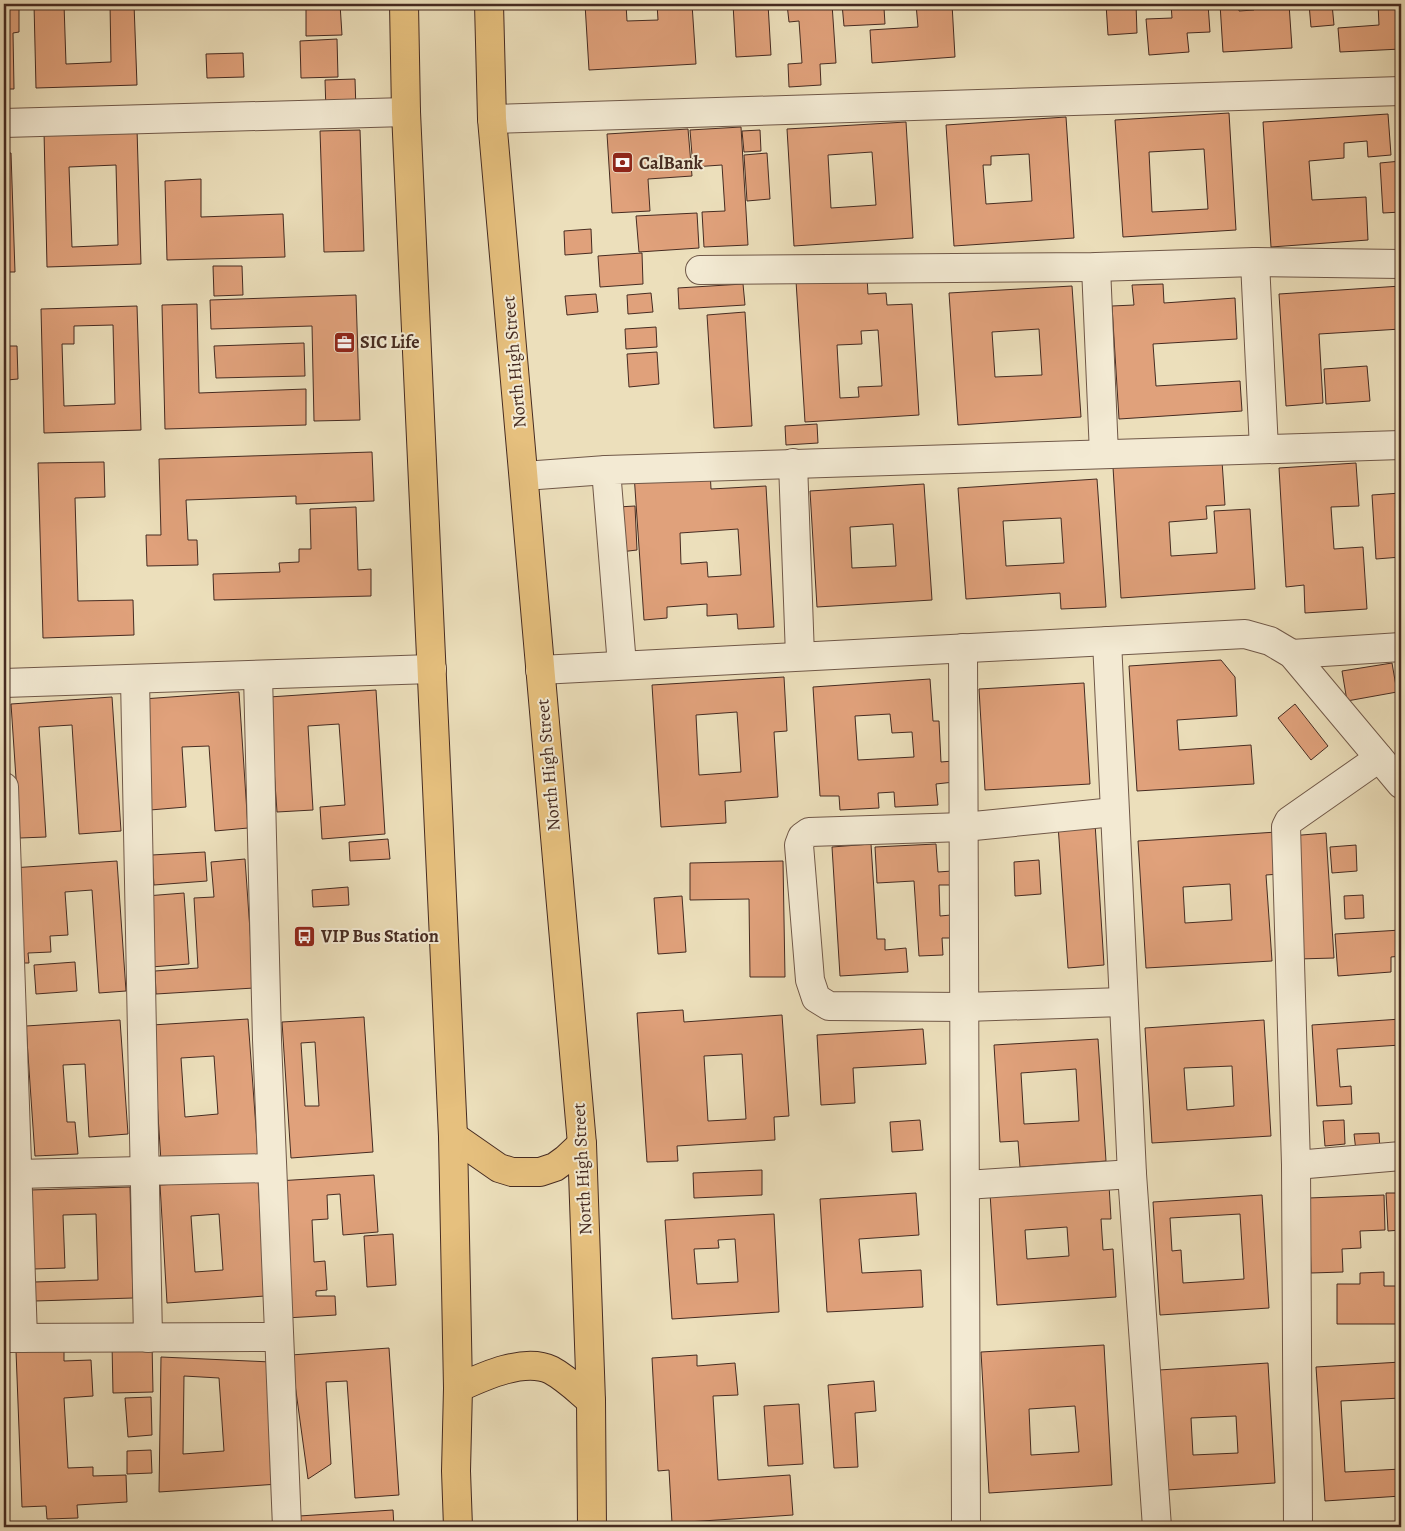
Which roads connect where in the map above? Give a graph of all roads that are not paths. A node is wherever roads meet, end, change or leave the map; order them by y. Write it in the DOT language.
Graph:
graph roads {
  1 [pos="404,4"];
  2 [pos="489,4"];
  3 [pos="1401,91"];
  4 [pos="406,112"];
  5 [pos="492,119"];
  6 [pos="4,123"];
  7 [pos="1255,262"];
  8 [pos="1401,264"];
  9 [pos="1096,267"];
  10 [pos="700,270"];
  11 [pos="1401,445"];
  12 [pos="1264,449"];
  13 [pos="1104,454"];
  14 [pos="793,463"];
  15 [pos="606,470"];
  16 [pos="524,476"];
  17 [pos="1107,641"];
  18 [pos="1401,647"];
  19 [pos="963,648"];
  20 [pos="1292,654"];
  21 [pos="800,656"];
  22 [pos="622,665"];
  23 [pos="432,669"];
  24 [pos="540,670"];
  25 [pos="258,675"];
  26 [pos="135,679"];
  27 [pos="4,683"];
  28 [pos="1379,758"];
  29 [pos="1401,784"];
  30 [pos="4,787"];
  31 [pos="1114,812"];
  32 [pos="964,827"];
  33 [pos="1123,1002"];
  34 [pos="965,1007"];
  35 [pos="453,1136"];
  36 [pos="582,1144"];
  37 [pos="1401,1156"];
  38 [pos="1296,1165"];
  39 [pos="271,1168"];
  40 [pos="144,1171"];
  41 [pos="17,1174"];
  42 [pos="1132,1174"];
  43 [pos="966,1185"];
  44 [pos="279,1337"];
  45 [pos="14,1338"];
  46 [pos="148,1338"];
  47 [pos="458,1388"];
  48 [pos="591,1401"];
  49 [pos="287,1527"];
  50 [pos="458,1527"];
  51 [pos="592,1527"];
  52 [pos="966,1527"];
  53 [pos="1157,1527"];
  54 [pos="1298,1527"];
  1 -- 4 [label="highway"];
  2 -- 5 [label="highway, North High Street"];
  3 -- 5 [label="street"];
  4 -- 6 [label="street"];
  4 -- 23 [label="highway"];
  5 -- 16 [label="highway, North High Street"];
  7 -- 8 [label="street"];
  7 -- 9 [label="street"];
  7 -- 12 [label="street"];
  9 -- 10 [label="street"];
  9 -- 13 [label="street"];
  11 -- 12 [label="street"];
  12 -- 13 [label="street"];
  13 -- 14 [label="street"];
  14 -- 15 [label="street"];
  14 -- 21 [label="street"];
  15 -- 16 [label="street"];
  15 -- 22 [label="street"];
  16 -- 24 [label="highway, North High Street"];
  17 -- 19 [label="street"];
  17 -- 20 [label="street"];
  17 -- 31 [label="street"];
  18 -- 20 [label="street"];
  19 -- 21 [label="street"];
  19 -- 32 [label="street"];
  20 -- 28 [label="street"];
  21 -- 22 [label="street"];
  22 -- 24 [label="street"];
  23 -- 25 [label="street"];
  23 -- 35 [label="highway"];
  24 -- 36 [label="highway, North High Street"];
  25 -- 26 [label="street"];
  25 -- 39 [label="street"];
  26 -- 27 [label="street"];
  26 -- 40 [label="street"];
  28 -- 29 [label="street"];
  28 -- 38 [label="street"];
  30 -- 41 [label="street"];
  31 -- 32 [label="street"];
  31 -- 33 [label="street"];
  32 -- 34 [label="street"];
  32 -- 34 [label="street"];
  33 -- 34 [label="street"];
  33 -- 42 [label="street"];
  34 -- 43 [label="street"];
  35 -- 36 [label="highway"];
  35 -- 47 [label="highway"];
  36 -- 48 [label="highway, North High Street"];
  37 -- 38 [label="street"];
  38 -- 54 [label="street"];
  39 -- 40 [label="street"];
  39 -- 44 [label="street"];
  40 -- 41 [label="street"];
  40 -- 46 [label="street"];
  41 -- 45 [label="street"];
  42 -- 43 [label="street"];
  42 -- 53 [label="street"];
  43 -- 52 [label="street"];
  44 -- 46 [label="street"];
  44 -- 49 [label="street"];
  45 -- 46 [label="street"];
  47 -- 48 [label="highway"];
  47 -- 50 [label="highway"];
  48 -- 51 [label="highway, North High Street"];
}
